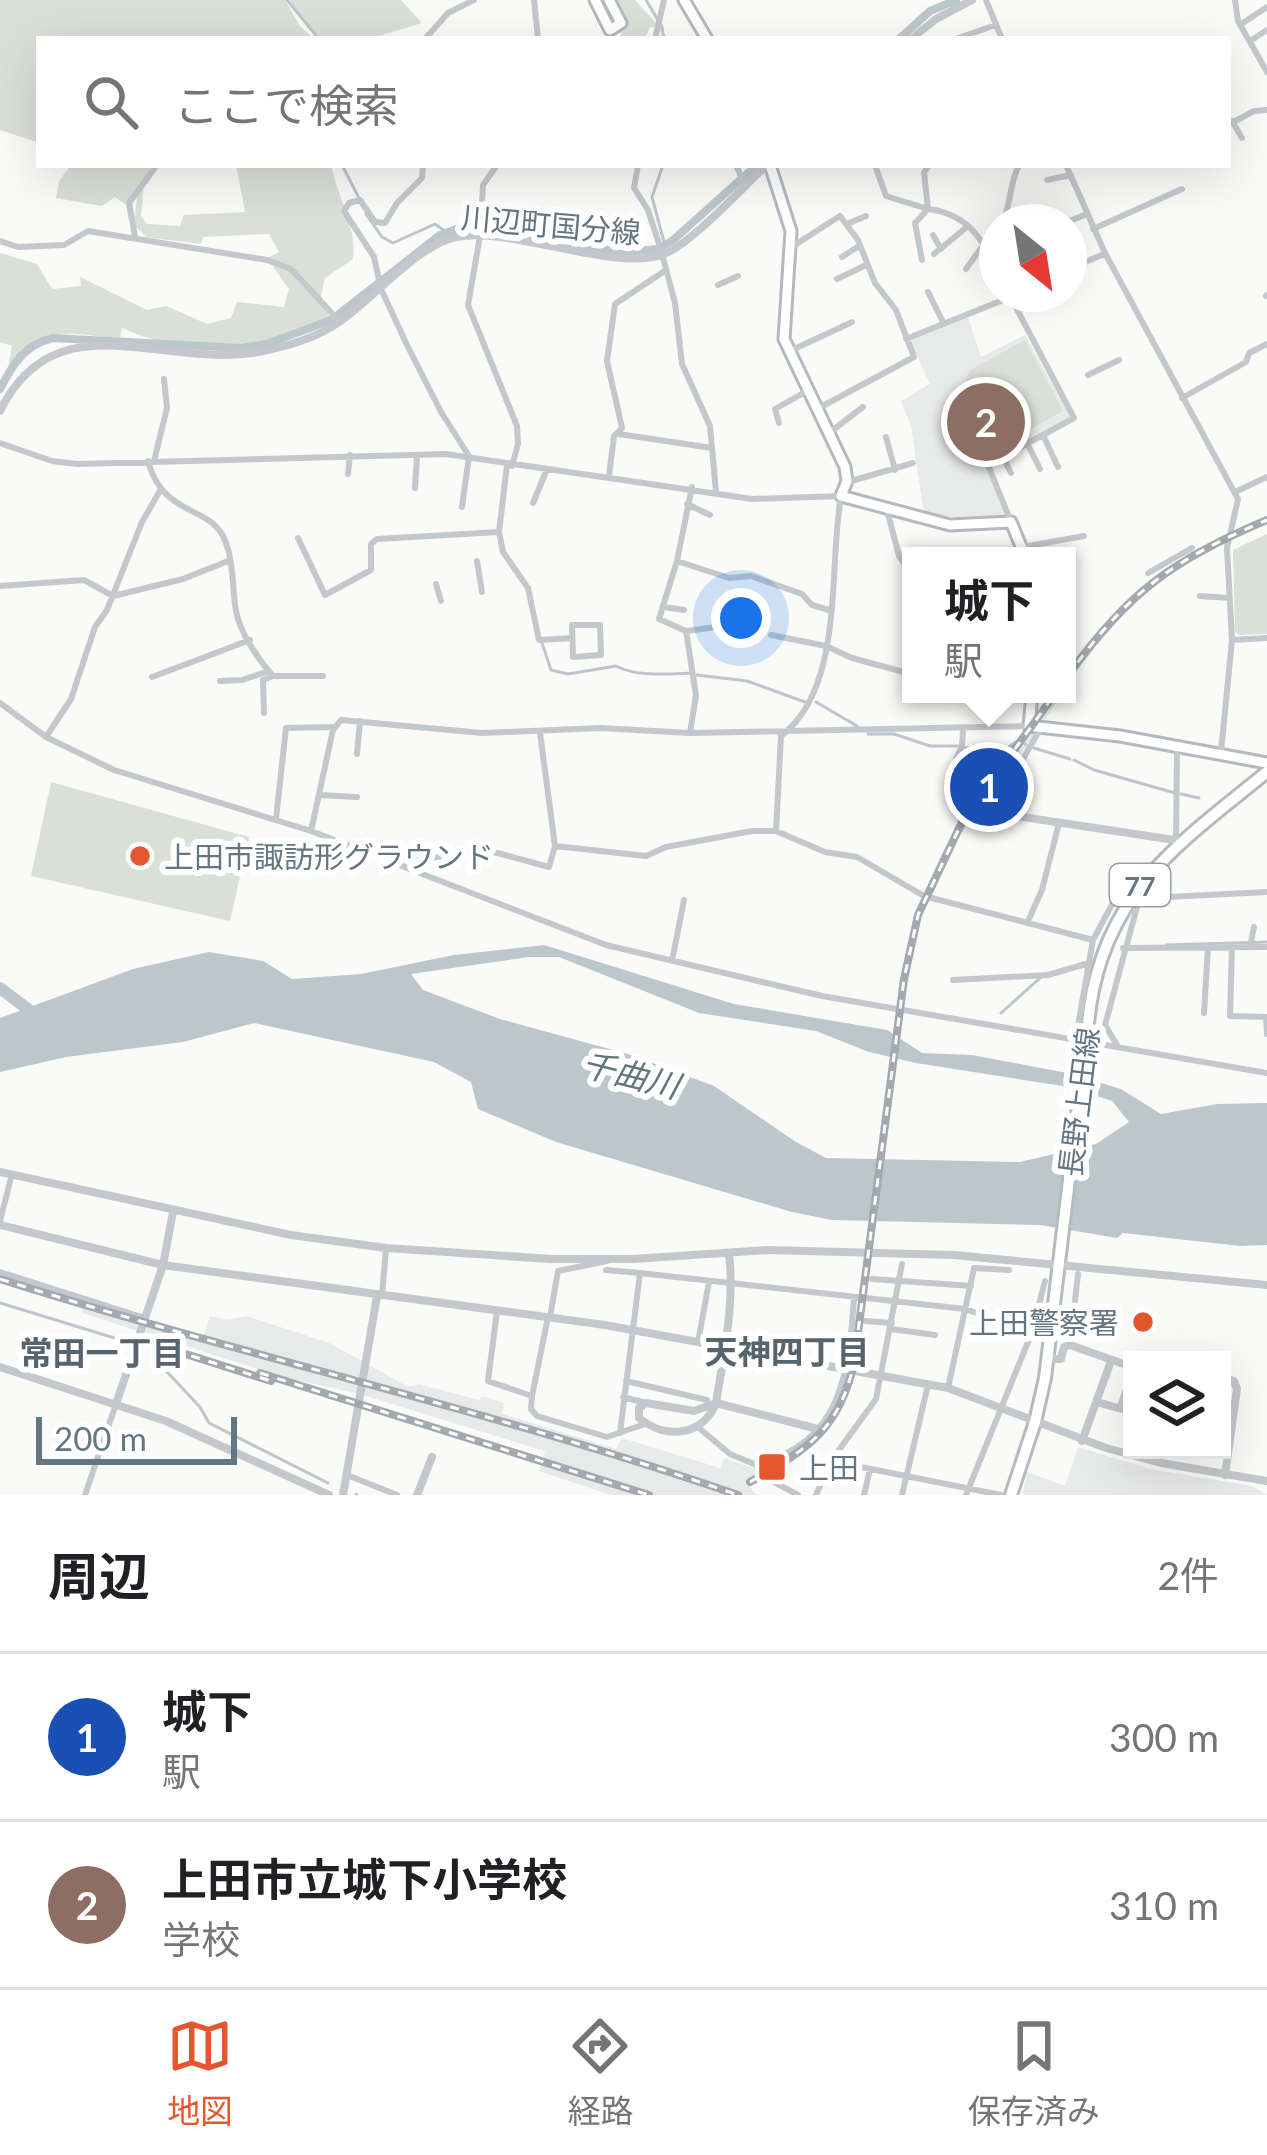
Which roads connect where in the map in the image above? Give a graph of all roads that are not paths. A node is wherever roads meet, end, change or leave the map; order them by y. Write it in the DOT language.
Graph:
graph roads {
  1 [pos="473,0"];
  2 [pos="535,0"];
  3 [pos="595,0"];
  4 [pos="609,0"];
  5 [pos="664,0"];
  6 [pos="684,0"];
  7 [pos="972,0"];
  8 [pos="986,0"];
  9 [pos="1235,0"];
  10 [pos="1267,8"];
  11 [pos="1240,25"];
  12 [pos="996,26"];
  13 [pos="1267,30"];
  14 [pos="428,36"];
  15 [pos="538,36"];
  16 [pos="656,36"];
  17 [pos="705,36"];
  18 [pos="915,36"];
  19 [pos="964,36"];
  20 [pos="1000,36"];
  21 [pos="1250,41"];
  22 [pos="1267,71"];
  23 [pos="1267,110"];
  24 [pos="1231,123"];
  25 [pos="1231,124"];
  26 [pos="1242,138"];
  27 [pos="155,168"];
  28 [pos="423,168"];
  29 [pos="494,168"];
  30 [pos="637,168"];
  31 [pos="737,168"];
  32 [pos="765,168"];
  33 [pos="770,168"];
  34 [pos="876,168"];
  35 [pos="927,168"];
  36 [pos="1017,168"];
  37 [pos="1070,169"];
  38 [pos="1047,180"];
  39 [pos="745,185"];
  40 [pos="1182,190"];
  41 [pos="1008,204"];
  42 [pos="1083,204"];
  43 [pos="928,209"];
  44 [pos="1087,214"];
  45 [pos="866,216"];
  46 [pos="847,224"];
  47 [pos="968,226"];
  48 [pos="1093,229"];
  49 [pos="933,235"];
  50 [pos="135,236"];
  51 [pos="480,236"];
  52 [pos="979,239"];
  53 [pos="0,241"];
  54 [pos="860,246"];
  55 [pos="790,248"];
  56 [pos="661,250"];
  57 [pos="1105,253"];
  58 [pos="979,255"];
  59 [pos="842,256"];
  60 [pos="922,260"];
  61 [pos="1087,261"];
  62 [pos="867,265"];
  63 [pos="966,269"];
  64 [pos="666,270"];
  65 [pos="738,276"];
  66 [pos="837,279"];
  67 [pos="380,284"];
  68 [pos="718,285"];
  69 [pos="928,292"];
  70 [pos="979,309"];
  71 [pos="1021,312"];
  72 [pos="340,322"];
  73 [pos="852,322"];
  74 [pos="944,324"];
  75 [pos="906,339"];
  76 [pos="1267,344"];
  77 [pos="790,351"];
  78 [pos="1119,360"];
  79 [pos="1088,375"];
  80 [pos="164,379"];
  81 [pos="807,391"];
  82 [pos="1182,398"];
  83 [pos="863,407"];
  84 [pos="818,409"];
  85 [pos="0,410"];
  86 [pos="779,423"];
  87 [pos="830,433"];
  88 [pos="619,434"];
  89 [pos="1042,436"];
  90 [pos="886,437"];
  91 [pos="0,443"];
  92 [pos="1027,444"];
  93 [pos="712,448"];
  94 [pos="350,455"];
  95 [pos="418,455"];
  96 [pos="469,456"];
  97 [pos="1003,457"];
  98 [pos="151,461"];
  99 [pos="913,463"];
  100 [pos="509,465"];
  101 [pos="1058,467"];
  102 [pos="547,469"];
  103 [pos="1040,469"];
  104 [pos="896,470"];
  105 [pos="1011,473"];
  106 [pos="348,474"];
  107 [pos="609,476"];
  108 [pos="1267,476"];
  109 [pos="846,483"];
  110 [pos="415,488"];
  111 [pos="692,488"];
  112 [pos="160,489"];
  113 [pos="1235,491"];
  114 [pos="716,492"];
  115 [pos="842,496"];
  116 [pos="533,503"];
  117 [pos="687,504"];
  118 [pos="462,507"];
  119 [pos="886,509"];
  120 [pos="710,515"];
  121 [pos="1011,522"];
  122 [pos="499,532"];
  123 [pos="1084,536"];
  124 [pos="298,538"];
  125 [pos="1021,547"];
  126 [pos="1042,547"];
  127 [pos="1192,548"];
  128 [pos="902,560"];
  129 [pos="228,561"];
  130 [pos="477,561"];
  131 [pos="677,561"];
  132 [pos="1148,574"];
  133 [pos="436,584"];
  134 [pos="0,586"];
  135 [pos="482,592"];
  136 [pos="113,596"];
  137 [pos="1200,596"];
  138 [pos="1229,598"];
  139 [pos="440,601"];
  140 [pos="662,607"];
  141 [pos="684,610"];
  142 [pos="829,610"];
  143 [pos="731,625"];
  144 [pos="686,631"];
  145 [pos="771,635"];
  146 [pos="572,638"];
  147 [pos="1267,638"];
  148 [pos="250,640"];
  149 [pos="1232,640"];
  150 [pos="826,646"];
  151 [pos="902,672"];
  152 [pos="271,674"];
  153 [pos="152,676"];
  154 [pos="322,676"];
  155 [pos="220,681"];
  156 [pos="1033,703"];
  157 [pos="0,704"];
  158 [pos="264,713"];
  159 [pos="360,720"];
  160 [pos="1035,727"];
  161 [pos="335,728"];
  162 [pos="963,730"];
  163 [pos="788,731"];
  164 [pos="540,733"];
  165 [pos="690,733"];
  166 [pos="46,736"];
  167 [pos="1178,746"];
  168 [pos="1221,752"];
  169 [pos="357,754"];
  170 [pos="979,762"];
  171 [pos="1267,763"];
  172 [pos="973,772"];
  173 [pos="1267,772"];
  174 [pos="961,791"];
  175 [pos="320,795"];
  176 [pos="356,797"];
  177 [pos="990,812"];
  178 [pos="276,819"];
  179 [pos="969,822"];
  180 [pos="1059,824"];
  181 [pos="311,831"];
  182 [pos="776,831"];
  183 [pos="1176,842"];
  184 [pos="554,846"];
  185 [pos="395,864"];
  186 [pos="1267,892"];
  187 [pos="1133,895"];
  188 [pos="684,900"];
  189 [pos="1028,922"];
  190 [pos="1254,927"];
  191 [pos="1093,940"];
  192 [pos="1232,946"];
  193 [pos="1208,947"];
  194 [pos="1250,947"];
  195 [pos="1267,947"];
  196 [pos="1123,948"];
  197 [pos="672,961"];
  198 [pos="1089,963"];
  199 [pos="953,980"];
  200 [pos="1204,1013"];
  201 [pos="1267,1017"];
  202 [pos="1267,1034"];
  203 [pos="1082,1040"];
  204 [pos="1117,1045"];
  205 [pos="1267,1072"];
  206 [pos="0,1172"];
  207 [pos="11,1174"];
  208 [pos="173,1212"];
  209 [pos="0,1223"];
  210 [pos="386,1248"];
  211 [pos="729,1253"];
  212 [pos="608,1264"];
  213 [pos="902,1264"];
  214 [pos="1058,1264"];
  215 [pos="163,1265"];
  216 [pos="1009,1270"];
  217 [pos="0,1272"];
  218 [pos="640,1273"];
  219 [pos="1078,1274"];
  220 [pos="872,1279"];
  221 [pos="1046,1281"];
  222 [pos="710,1282"];
  223 [pos="899,1282"];
  224 [pos="731,1285"];
  225 [pos="1267,1285"];
  226 [pos="970,1286"];
  227 [pos="379,1296"];
  228 [pos="854,1297"];
  229 [pos="896,1303"];
  230 [pos="965,1310"];
  231 [pos="497,1311"];
  232 [pos="549,1317"];
  233 [pos="146,1318"];
  234 [pos="866,1321"];
  235 [pos="891,1326"];
  236 [pos="633,1329"];
  237 [pos="1032,1331"];
  238 [pos="935,1335"];
  239 [pos="1050,1338"];
  240 [pos="698,1342"];
  241 [pos="1070,1345"];
  242 [pos="725,1347"];
  243 [pos="1047,1359"];
  244 [pos="1111,1361"];
  245 [pos="1123,1366"];
  246 [pos="0,1367"];
  247 [pos="846,1369"];
  248 [pos="881,1377"];
  249 [pos="626,1381"];
  250 [pos="1231,1381"];
  251 [pos="928,1385"];
  252 [pos="948,1388"];
  253 [pos="676,1393"];
  254 [pos="532,1396"];
  255 [pos="623,1397"];
  256 [pos="1123,1397"];
  257 [pos="711,1401"];
  258 [pos="646,1402"];
  259 [pos="1097,1402"];
  260 [pos="116,1404"];
  261 [pos="672,1406"];
  262 [pos="1000,1408"];
  263 [pos="1119,1409"];
  264 [pos="1123,1410"];
  265 [pos="694,1412"];
  266 [pos="1035,1422"];
  267 [pos="645,1424"];
  268 [pos="700,1427"];
  269 [pos="818,1430"];
  270 [pos="620,1432"];
  271 [pos="1231,1435"];
  272 [pos="1082,1441"];
  273 [pos="432,1457"];
  274 [pos="1228,1459"];
  275 [pos="831,1461"];
  276 [pos="754,1464"];
  277 [pos="870,1468"];
  278 [pos="347,1475"];
  279 [pos="906,1475"];
  280 [pos="1226,1475"];
  281 [pos="1267,1481"];
  282 [pos="968,1491"];
  283 [pos="86,1495"];
  284 [pos="329,1495"];
  285 [pos="343,1495"];
  286 [pos="397,1495"];
  287 [pos="418,1495"];
  288 [pos="798,1495"];
  289 [pos="816,1495"];
  290 [pos="864,1495"];
  291 [pos="902,1495"];
  292 [pos="1001,1495"];
  293 [pos="1010,1495"];
  1 -- 14 [label="street"];
  2 -- 15 [label="street"];
  3 -- 4 [label="main road"];
  5 -- 16 [label="street"];
  6 -- 17 [label="main road"];
  7 -- 18 [label="street"];
  8 -- 12 [label="street"];
  9 -- 11 [label="street"];
  10 -- 11 [label="street"];
  11 -- 21 [label="street"];
  12 -- 19 [label="street"];
  12 -- 20 [label="street"];
  13 -- 21 [label="street"];
  21 -- 22 [label="street"];
  23 -- 24 [label="street"];
  25 -- 26 [label="street"];
  27 -- 50 [label="street"];
  28 -- 67 [label="street"];
  29 -- 51 [label="street"];
  30 -- 56 [label="street"];
  31 -- 39 [label="street"];
  32 -- 39 [label="street, 川辺町国分線"];
  33 -- 55 [label="main road"];
  34 -- 43 [label="street"];
  35 -- 43 [label="street"];
  36 -- 41 [label="street"];
  37 -- 38 [label="street"];
  37 -- 42 [label="street"];
  39 -- 56 [label="street, 川辺町国分線"];
  40 -- 48 [label="street"];
  43 -- 47 [label="street"];
  43 -- 60 [label="street"];
  44 -- 48 [label="street"];
  45 -- 46 [label="street"];
  46 -- 54 [label="street"];
  46 -- 55 [label="street"];
  47 -- 49 [label="street"];
  47 -- 52 [label="street"];
  48 -- 57 [label="street"];
  50 -- 53 [label="street"];
  50 -- 72 [label="street"];
  51 -- 56 [label="street, 川辺町国分線"];
  51 -- 67 [label="street, 川辺町国分線"];
  51 -- 100 [label="street"];
  54 -- 59 [label="street"];
  54 -- 62 [label="street"];
  55 -- 77 [label="main road"];
  56 -- 64 [label="street"];
  57 -- 61 [label="street"];
  57 -- 82 [label="street"];
  58 -- 63 [label="street"];
  62 -- 66 [label="street"];
  62 -- 75 [label="street"];
  64 -- 88 [label="street"];
  64 -- 93 [label="street"];
  65 -- 68 [label="street"];
  67 -- 72 [label="street, 川辺町国分線"];
  67 -- 96 [label="street"];
  69 -- 74 [label="street"];
  70 -- 74 [label="street"];
  71 -- 89 [label="street"];
  72 -- 85 [label="street, 川辺町国分線"];
  73 -- 77 [label="street"];
  74 -- 75 [label="street"];
  75 -- 84 [label="street"];
  76 -- 82 [label="street"];
  77 -- 81 [label="main road"];
  78 -- 79 [label="street"];
  80 -- 98 [label="street"];
  81 -- 84 [label="main road"];
  81 -- 86 [label="street"];
  82 -- 113 [label="street"];
  83 -- 87 [label="street"];
  84 -- 87 [label="main road"];
  87 -- 109 [label="main road"];
  88 -- 93 [label="street"];
  88 -- 107 [label="street"];
  89 -- 92 [label="street"];
  89 -- 101 [label="street"];
  90 -- 104 [label="street"];
  91 -- 98 [label="street"];
  92 -- 97 [label="street"];
  92 -- 103 [label="street"];
  93 -- 114 [label="street"];
  94 -- 95 [label="street"];
  94 -- 98 [label="street"];
  94 -- 106 [label="street"];
  95 -- 96 [label="street"];
  95 -- 110 [label="street"];
  96 -- 100 [label="street"];
  96 -- 118 [label="street"];
  97 -- 105 [label="street"];
  97 -- 121 [label="street"];
  98 -- 112 [label="street"];
  99 -- 104 [label="street"];
  100 -- 102 [label="street"];
  100 -- 122 [label="street"];
  102 -- 107 [label="street"];
  102 -- 116 [label="street"];
  104 -- 109 [label="street"];
  107 -- 111 [label="street"];
  108 -- 113 [label="street"];
  109 -- 115 [label="main road"];
  111 -- 114 [label="street"];
  111 -- 117 [label="street"];
  112 -- 129 [label="street"];
  112 -- 136 [label="street"];
  113 -- 138 [label="street"];
  114 -- 115 [label="street"];
  115 -- 119 [label="main road"];
  115 -- 142 [label="street"];
  117 -- 120 [label="street"];
  117 -- 131 [label="street"];
  119 -- 121 [label="main road"];
  119 -- 128 [label="street"];
  121 -- 125 [label="main road"];
  122 -- 124 [label="street"];
  122 -- 146 [label="street"];
  123 -- 126 [label="street"];
  127 -- 132 [label="street"];
  129 -- 136 [label="street"];
  129 -- 148 [label="street"];
  130 -- 135 [label="street"];
  131 -- 140 [label="street"];
  131 -- 142 [label="street"];
  133 -- 139 [label="street"];
  134 -- 136 [label="street"];
  136 -- 166 [label="street"];
  137 -- 138 [label="street"];
  138 -- 149 [label="street"];
  140 -- 141 [label="street"];
  140 -- 144 [label="street"];
  142 -- 150 [label="street"];
  143 -- 144 [label="street"];
  144 -- 165 [label="street"];
  145 -- 150 [label="street"];
  146 -- 146 [label="street"];
  147 -- 149 [label="street"];
  148 -- 152 [label="street"];
  148 -- 153 [label="street"];
  149 -- 168 [label="street"];
  150 -- 151 [label="street"];
  150 -- 163 [label="street"];
  152 -- 154 [label="street"];
  152 -- 155 [label="street"];
  152 -- 158 [label="street"];
  156 -- 160 [label="main road"];
  157 -- 166 [label="street"];
  159 -- 161 [label="street"];
  159 -- 164 [label="street"];
  159 -- 169 [label="street"];
  160 -- 162 [label="street"];
  160 -- 167 [label="main road"];
  160 -- 177 [label="street"];
  161 -- 175 [label="street"];
  161 -- 178 [label="street"];
  162 -- 163 [label="street"];
  162 -- 172 [label="street"];
  163 -- 165 [label="street"];
  163 -- 182 [label="street"];
  164 -- 165 [label="street"];
  164 -- 184 [label="street"];
  166 -- 178 [label="street"];
  167 -- 168 [label="main road"];
  167 -- 183 [label="street"];
  168 -- 171 [label="main road"];
  170 -- 172 [label="street"];
  172 -- 174 [label="street"];
  173 -- 183 [label="main road, 長野上田線 / 77"];
  175 -- 176 [label="street"];
  175 -- 181 [label="street"];
  177 -- 179 [label="street"];
  177 -- 180 [label="street"];
  178 -- 181 [label="street"];
  180 -- 183 [label="street"];
  180 -- 189 [label="street"];
  181 -- 185 [label="street"];
  182 -- 184 [label="street"];
  182 -- 189 [label="street"];
  183 -- 187 [label="main road, 長野上田線 / 77"];
  184 -- 185 [label="street"];
  185 -- 197 [label="street"];
  186 -- 187 [label="street"];
  187 -- 191 [label="street"];
  187 -- 196 [label="street"];
  187 -- 203 [label="main road, 長野上田線 / 77"];
  188 -- 197 [label="street"];
  189 -- 191 [label="street"];
  190 -- 194 [label="street"];
  191 -- 198 [label="street"];
  192 -- 193 [label="street"];
  192 -- 194 [label="street"];
  192 -- 201 [label="street"];
  193 -- 196 [label="street"];
  193 -- 200 [label="street"];
  194 -- 195 [label="street"];
  196 -- 204 [label="street"];
  197 -- 203 [label="street"];
  198 -- 199 [label="street"];
  198 -- 203 [label="street"];
  201 -- 202 [label="street"];
  203 -- 204 [label="street"];
  203 -- 214 [label="main road, 長野上田線 / 77"];
  204 -- 205 [label="street"];
  206 -- 207 [label="street"];
  207 -- 208 [label="street"];
  207 -- 209 [label="street"];
  208 -- 210 [label="street"];
  208 -- 215 [label="street"];
  209 -- 215 [label="street"];
  210 -- 212 [label="street"];
  210 -- 227 [label="street"];
  211 -- 212 [label="street"];
  211 -- 214 [label="street"];
  211 -- 224 [label="street"];
  212 -- 218 [label="street"];
  212 -- 232 [label="street"];
  213 -- 223 [label="street"];
  214 -- 225 [label="street"];
  214 -- 239 [label="main road, 長野上田線 / 77"];
  215 -- 227 [label="street"];
  215 -- 233 [label="street"];
  216 -- 226 [label="street"];
  217 -- 233 [label="street"];
  218 -- 222 [label="street"];
  218 -- 236 [label="street"];
  219 -- 241 [label="street"];
  220 -- 223 [label="street"];
  221 -- 237 [label="street"];
  222 -- 224 [label="street"];
  222 -- 240 [label="street"];
  223 -- 226 [label="street"];
  223 -- 229 [label="street"];
  224 -- 228 [label="street"];
  224 -- 242 [label="street"];
  226 -- 230 [label="street"];
  227 -- 231 [label="street"];
  227 -- 278 [label="street"];
  228 -- 229 [label="street"];
  228 -- 247 [label="street"];
  229 -- 230 [label="street"];
  229 -- 235 [label="street"];
  230 -- 237 [label="street"];
  230 -- 252 [label="street"];
  231 -- 232 [label="street"];
  231 -- 254 [label="street"];
  232 -- 236 [label="street"];
  232 -- 254 [label="street"];
  233 -- 260 [label="street"];
  234 -- 235 [label="street"];
  235 -- 238 [label="street"];
  235 -- 248 [label="street"];
  236 -- 240 [label="street"];
  236 -- 249 [label="street"];
  237 -- 239 [label="street"];
  237 -- 262 [label="street"];
  239 -- 243 [label="main road, 長野上田線 / 77"];
  240 -- 242 [label="street"];
  241 -- 243 [label="street"];
  241 -- 244 [label="street"];
  242 -- 247 [label="street"];
  242 -- 257 [label="street"];
  243 -- 266 [label="main road, 長野上田線 / 77"];
  244 -- 245 [label="street"];
  244 -- 259 [label="street"];
  246 -- 260 [label="street"];
  247 -- 248 [label="street"];
  247 -- 269 [label="street"];
  248 -- 251 [label="street"];
  248 -- 275 [label="street"];
  249 -- 253 [label="street"];
  249 -- 255 [label="street"];
  250 -- 271 [label="street"];
  251 -- 252 [label="street"];
  251 -- 279 [label="street"];
  252 -- 262 [label="street"];
  253 -- 257 [label="street"];
  253 -- 261 [label="street"];
  254 -- 270 [label="street"];
  255 -- 258 [label="street"];
  255 -- 270 [label="street"];
  256 -- 263 [label="street"];
  257 -- 265 [label="street"];
  257 -- 268 [label="street"];
  257 -- 269 [label="street"];
  258 -- 261 [label="street"];
  258 -- 267 [label="street"];
  259 -- 263 [label="street"];
  259 -- 272 [label="street"];
  260 -- 283 [label="street"];
  260 -- 284 [label="street"];
  261 -- 265 [label="street"];
  262 -- 266 [label="street"];
  262 -- 282 [label="street"];
  263 -- 264 [label="street"];
  265 -- 268 [label="street"];
  266 -- 272 [label="street"];
  266 -- 293 [label="main road, 長野上田線 / 77"];
  267 -- 268 [label="street"];
  267 -- 270 [label="street"];
  268 -- 276 [label="street"];
  269 -- 276 [label="street"];
  272 -- 280 [label="street"];
  273 -- 287 [label="street"];
  274 -- 280 [label="street"];
  275 -- 277 [label="street"];
  275 -- 289 [label="street"];
  276 -- 288 [label="street"];
  277 -- 279 [label="street"];
  277 -- 290 [label="street"];
  278 -- 285 [label="street"];
  278 -- 286 [label="street"];
  279 -- 282 [label="street"];
  279 -- 291 [label="street"];
  280 -- 281 [label="street"];
  282 -- 292 [label="street"];
}
